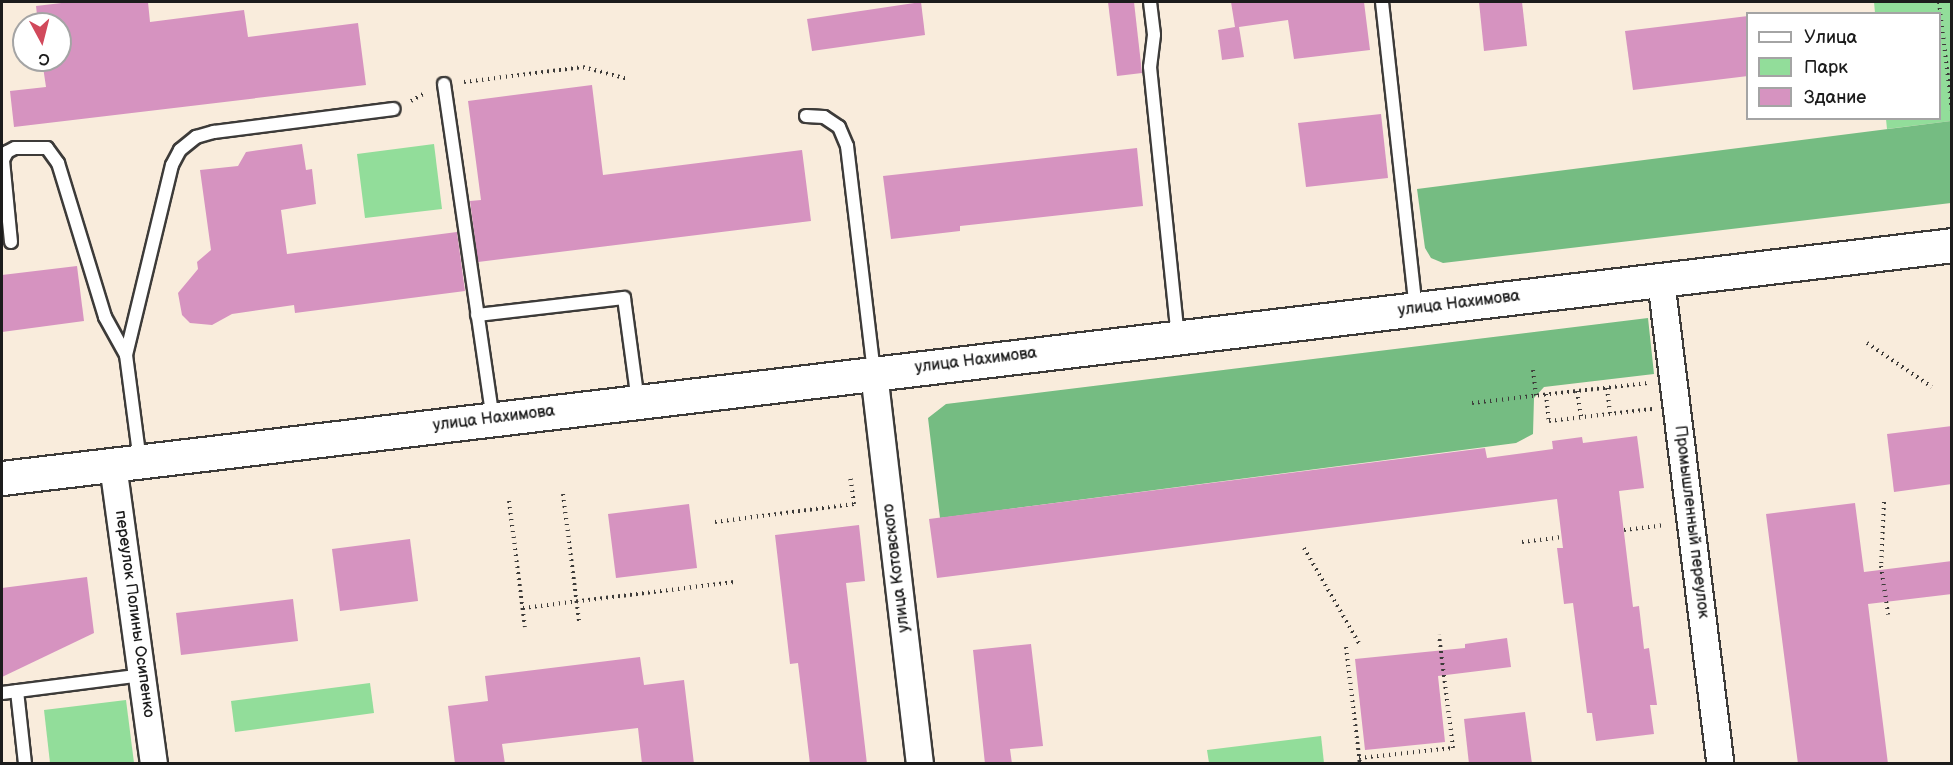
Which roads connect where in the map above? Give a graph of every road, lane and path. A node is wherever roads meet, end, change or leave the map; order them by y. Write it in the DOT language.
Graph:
graph roads {
  1 [pos="1150,2"];
  2 [pos="1382,2"];
  3 [pos="1941,19"];
  4 [pos="628,79"];
  5 [pos="444,84"];
  6 [pos="394,109"];
  7 [pos="1952,111"];
  8 [pos="806,116"];
  9 [pos="11,242"];
  10 [pos="1952,245"];
  11 [pos="1661,280"];
  12 [pos="1416,309"];
  13 [pos="477,315"];
  14 [pos="1178,337"];
  15 [pos="1867,343"];
  16 [pos="126,356"];
  17 [pos="1533,370"];
  18 [pos="874,373"];
  19 [pos="1673,380"];
  20 [pos="1607,387"];
  21 [pos="1932,387"];
  22 [pos="1577,391"];
  23 [pos="1546,394"];
  24 [pos="1536,396"];
  25 [pos="639,402"];
  26 [pos="1472,403"];
  27 [pos="1676,406"];
  28 [pos="1610,414"];
  29 [pos="1581,417"];
  30 [pos="493,419"];
  31 [pos="126,463"];
  32 [pos="850,476"];
  33 [pos="2,478"];
  34 [pos="563,494"];
  35 [pos="509,501"];
  36 [pos="1884,502"];
  37 [pos="715,522"];
  38 [pos="1691,522"];
  39 [pos="1624,530"];
  40 [pos="1561,537"];
  41 [pos="1522,542"];
  42 [pos="1304,548"];
  43 [pos="736,582"];
  44 [pos="576,602"];
  45 [pos="523,608"];
  46 [pos="1888,614"];
  47 [pos="579,621"];
  48 [pos="525,627"];
  49 [pos="1439,635"];
  50 [pos="1360,645"];
  51 [pos="1346,646"];
  52 [pos="142,675"];
  53 [pos="16,691"];
  54 [pos="2,693"];
  55 [pos="1360,761"];
  56 [pos="26,764"];
  57 [pos="154,764"];
  58 [pos="920,764"];
  59 [pos="1720,764"];
  1 -- 14 [label="lane"];
  2 -- 12 [label="lane"];
  3 -- 7 [label="path"];
  4 -- 5 [label="path"];
  5 -- 6 [label="path"];
  5 -- 13 [label="lane"];
  6 -- 16 [label="lane"];
  8 -- 18 [label="lane"];
  9 -- 16 [label="lane"];
  10 -- 11 [label="main road, улица Нахимова"];
  11 -- 12 [label="main road, улица Нахимова"];
  11 -- 19 [label="street, Промышленный переулок"];
  12 -- 14 [label="main road, улица Нахимова"];
  13 -- 25 [label="lane"];
  13 -- 30 [label="lane"];
  14 -- 18 [label="main road, улица Нахимова"];
  15 -- 21 [label="path"];
  16 -- 31 [label="lane"];
  17 -- 24 [label="path"];
  18 -- 25 [label="main road, улица Нахимова"];
  18 -- 58 [label="street, улица Котовского"];
  19 -- 20 [label="path"];
  19 -- 27 [label="street, Промышленный переулок"];
  20 -- 22 [label="path"];
  20 -- 28 [label="path"];
  22 -- 23 [label="path"];
  22 -- 29 [label="path"];
  23 -- 24 [label="path"];
  23 -- 29 [label="path"];
  24 -- 26 [label="path"];
  25 -- 30 [label="main road, улица Нахимова"];
  27 -- 28 [label="path"];
  27 -- 38 [label="street, Промышленный переулок"];
  28 -- 29 [label="path"];
  30 -- 31 [label="main road, улица Нахимова"];
  31 -- 33 [label="main road, улица Нахимова"];
  31 -- 52 [label="street, переулок Полины Осипенко"];
  32 -- 37 [label="path"];
  34 -- 44 [label="path"];
  35 -- 45 [label="path"];
  36 -- 46 [label="path"];
  38 -- 39 [label="path"];
  38 -- 59 [label="street, Промышленный переулок"];
  40 -- 41 [label="path"];
  42 -- 50 [label="path"];
  43 -- 44 [label="path"];
  44 -- 45 [label="path"];
  44 -- 47 [label="path"];
  45 -- 48 [label="path"];
  49 -- 55 [label="path"];
  51 -- 55 [label="path"];
  52 -- 53 [label="lane"];
  52 -- 57 [label="street, переулок Полины Осипенко"];
  53 -- 54 [label="lane"];
  53 -- 56 [label="lane"];
}
